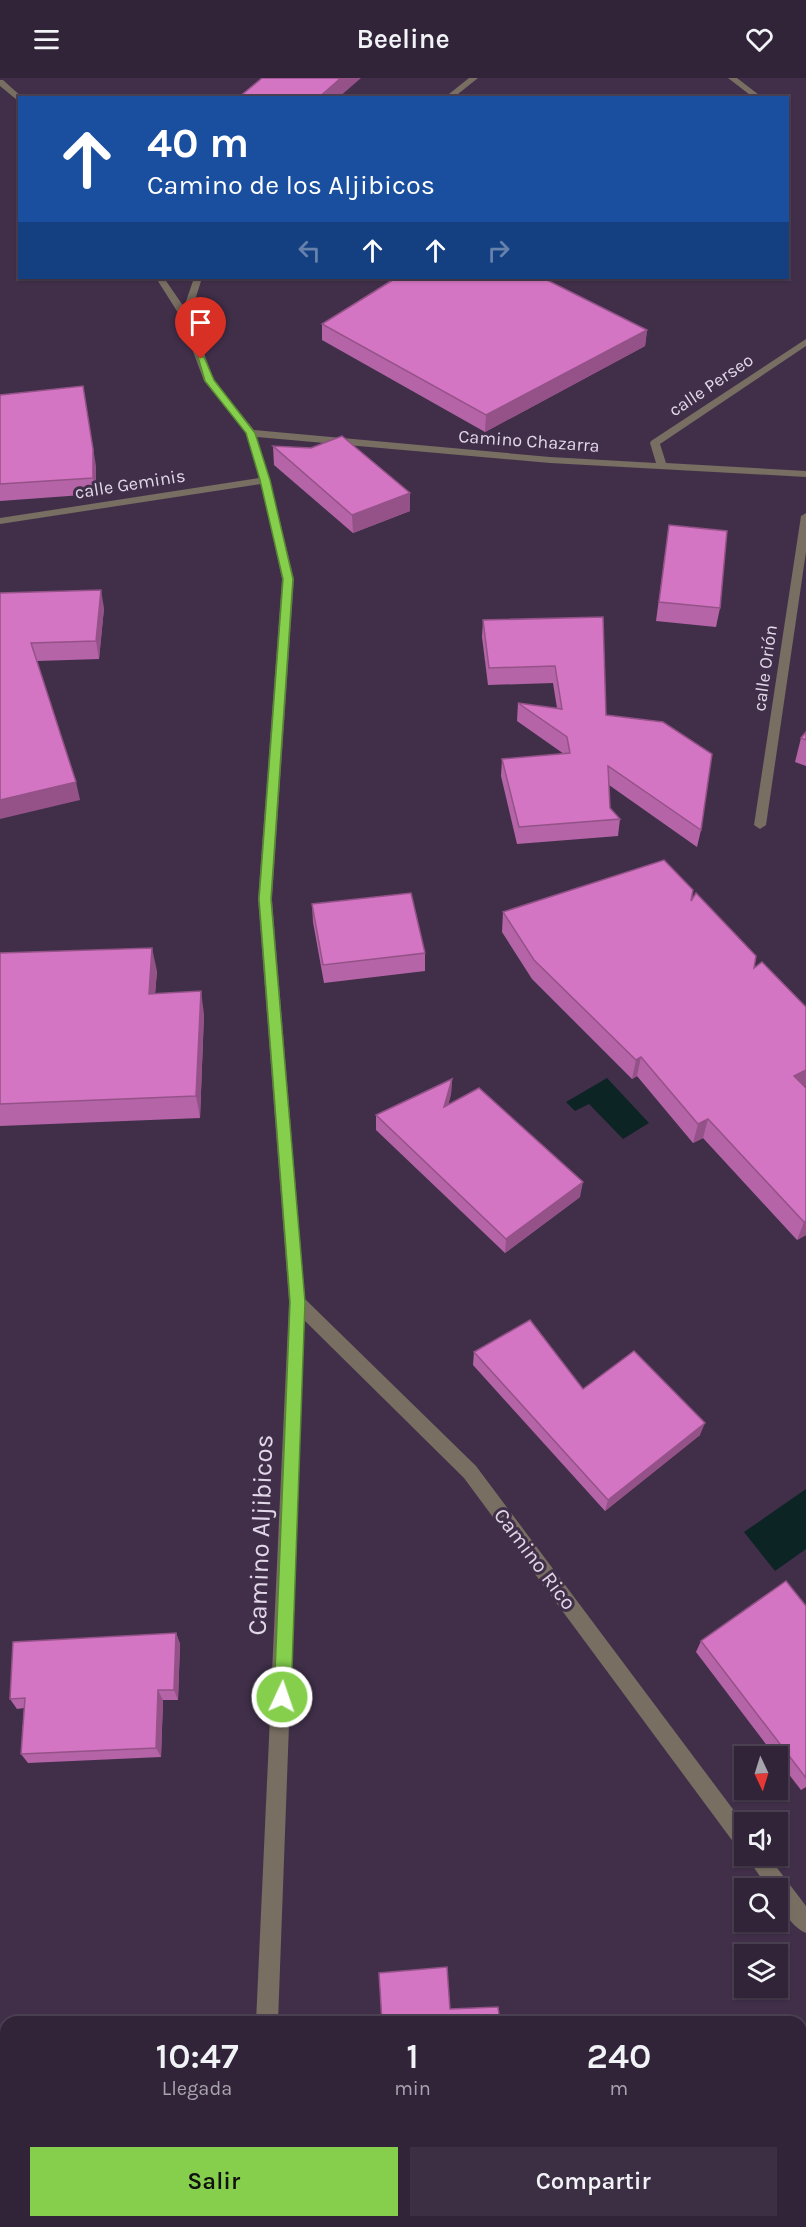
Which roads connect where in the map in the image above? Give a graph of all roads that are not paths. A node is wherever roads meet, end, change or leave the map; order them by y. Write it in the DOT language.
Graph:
graph roads {
  1 [pos="474,78"];
  2 [pos="732,78"];
  3 [pos="0,82"];
  4 [pos="18,96"];
  5 [pos="450,96"];
  6 [pos="757,96"];
  7 [pos="161,279"];
  8 [pos="198,279"];
  9 [pos="185,315"];
  10 [pos="806,342"];
  11 [pos="251,433"];
  12 [pos="662,466"];
  13 [pos="806,474"];
  14 [pos="265,480"];
  15 [pos="806,516"];
  16 [pos="0,521"];
  17 [pos="760,825"];
  18 [pos="297,1302"];
  19 [pos="734,1827"];
  20 [pos="763,1866"];
  21 [pos="806,1923"];
  22 [pos="267,2016"];
  1 -- 5 [label="street"];
  2 -- 6 [label="street"];
  3 -- 4 [label="street"];
  7 -- 9 [label="street"];
  8 -- 9 [label="street"];
  9 -- 11 [label="street"];
  10 -- 12 [label="street, calle Perseo"];
  11 -- 12 [label="street, Camino Chazarra"];
  11 -- 14 [label="street, Camino Aljibicos"];
  12 -- 13 [label="street, Camino Chazarra"];
  14 -- 16 [label="street, calle Geminis"];
  14 -- 18 [label="street, Camino Aljibicos"];
  15 -- 17 [label="street, calle Orión"];
  18 -- 19 [label="street, Camino Rico"];
  18 -- 22 [label="street, Camino Aljibicos"];
  20 -- 21 [label="street"];
}
